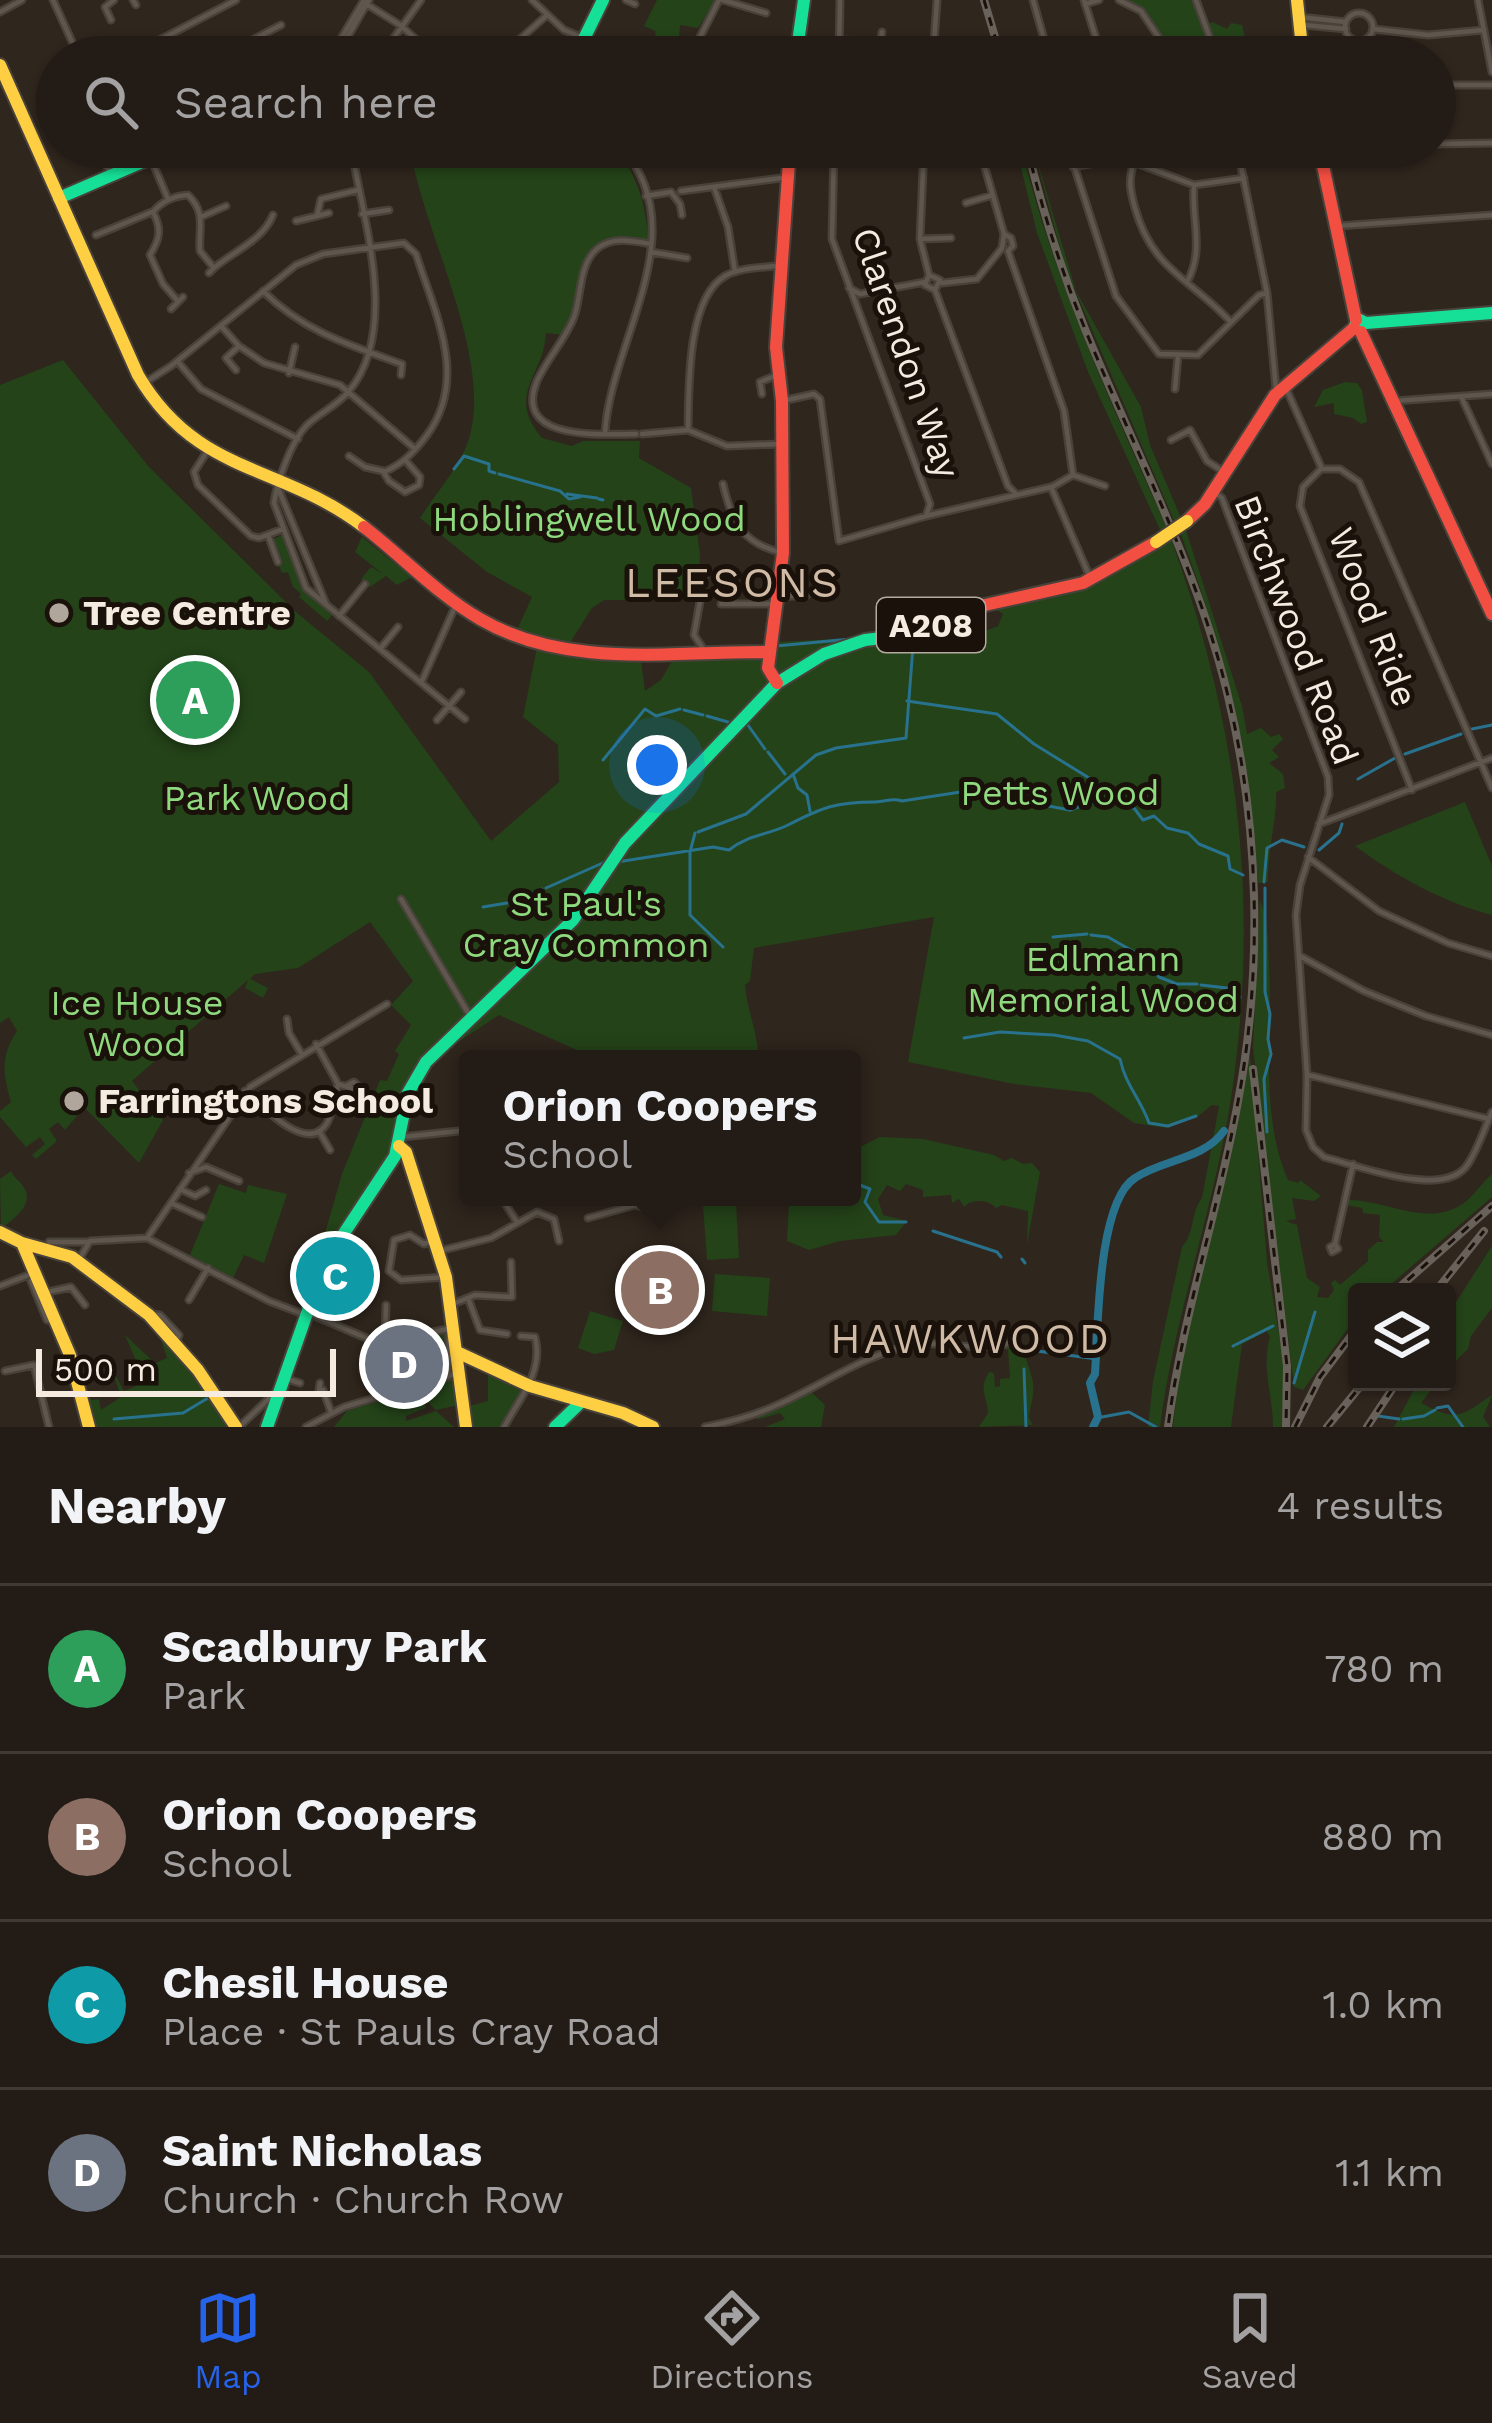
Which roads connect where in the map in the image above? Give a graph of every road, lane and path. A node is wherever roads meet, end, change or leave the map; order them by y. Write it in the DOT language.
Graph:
graph roads {
  1 [pos="22,0"];
  2 [pos="53,0"];
  3 [pos="113,0"];
  4 [pos="236,0"];
  5 [pos="421,0"];
  6 [pos="532,0"];
  7 [pos="603,0"];
  8 [pos="626,0"];
  9 [pos="721,0"];
  10 [pos="804,0"];
  11 [pos="840,0"];
  12 [pos="937,0"];
  13 [pos="1048,0"];
  14 [pos="1099,0"];
  15 [pos="1119,0"];
  16 [pos="1196,0"];
  17 [pos="1297,0"];
  18 [pos="1354,0"];
  19 [pos="1478,0"];
  20 [pos="366,2"];
  21 [pos="1084,2"];
  22 [pos="1034,3"];
  23 [pos="635,4"];
  24 [pos="0,12"];
  25 [pos="766,14"];
  26 [pos="1356,14"];
  27 [pos="546,16"];
  28 [pos="111,20"];
  29 [pos="1300,21"];
  30 [pos="281,25"];
  31 [pos="400,25"];
  32 [pos="1346,26"];
  33 [pos="1372,29"];
  34 [pos="1484,29"];
  35 [pos="882,32"];
  36 [pos="69,36"];
  37 [pos="167,36"];
  38 [pos="260,36"];
  39 [pos="346,36"];
  40 [pos="393,36"];
  41 [pos="412,36"];
  42 [pos="523,36"];
  43 [pos="578,36"];
  44 [pos="586,36"];
  45 [pos="703,36"];
  46 [pos="799,36"];
  47 [pos="841,36"];
  48 [pos="882,36"];
  49 [pos="934,36"];
  50 [pos="1043,36"];
  51 [pos="1096,36"];
  52 [pos="1158,36"];
  53 [pos="1209,36"];
  54 [pos="1301,36"];
  55 [pos="1353,36"];
  56 [pos="1369,36"];
  57 [pos="0,64"];
  58 [pos="1492,72"];
  59 [pos="4,85"];
  60 [pos="1456,85"];
  61 [pos="1492,85"];
  62 [pos="1492,143"];
  63 [pos="1456,144"];
  64 [pos="36,151"];
  65 [pos="44,168"];
  66 [pos="108,168"];
  67 [pos="127,168"];
  68 [pos="155,168"];
  69 [pos="354,168"];
  70 [pos="635,168"];
  71 [pos="791,168"];
  72 [pos="834,168"];
  73 [pos="923,168"];
  74 [pos="985,168"];
  75 [pos="1073,168"];
  76 [pos="1133,168"];
  77 [pos="1146,168"];
  78 [pos="1153,168"];
  79 [pos="1242,168"];
  80 [pos="1324,168"];
  81 [pos="1152,171"];
  82 [pos="111,175"];
  83 [pos="791,177"];
  84 [pos="1244,178"];
  85 [pos="1194,184"];
  86 [pos="193,185"];
  87 [pos="714,187"];
  88 [pos="358,190"];
  89 [pos="681,191"];
  90 [pos="188,195"];
  91 [pos="993,195"];
  92 [pos="646,196"];
  93 [pos="59,198"];
  94 [pos="168,200"];
  95 [pos="966,202"];
  96 [pos="226,206"];
  97 [pos="385,209"];
  98 [pos="153,212"];
  99 [pos="329,213"];
  100 [pos="121,214"];
  101 [pos="362,214"];
  102 [pos="682,215"];
  103 [pos="1492,215"];
  104 [pos="317,216"];
  105 [pos="201,217"];
  106 [pos="296,220"];
  107 [pos="124,222"];
  108 [pos="274,222"];
  109 [pos="1338,226"];
  110 [pos="96,235"];
  111 [pos="951,238"];
  112 [pos="920,239"];
  113 [pos="367,247"];
  114 [pos="651,248"];
  115 [pos="1005,250"];
  116 [pos="687,258"];
  117 [pos="784,265"];
  118 [pos="735,272"];
  119 [pos="929,275"];
  120 [pos="925,282"];
  121 [pos="1187,282"];
  122 [pos="941,283"];
  123 [pos="848,288"];
  124 [pos="935,290"];
  125 [pos="262,291"];
  126 [pos="1268,293"];
  127 [pos="860,294"];
  128 [pos="855,306"];
  129 [pos="171,309"];
  130 [pos="1492,313"];
  131 [pos="1231,322"];
  132 [pos="221,325"];
  133 [pos="1359,326"];
  134 [pos="239,346"];
  135 [pos="295,347"];
  136 [pos="371,352"];
  137 [pos="1178,356"];
  138 [pos="177,361"];
  139 [pos="236,370"];
  140 [pos="289,373"];
  141 [pos="401,375"];
  142 [pos="779,375"];
  143 [pos="143,384"];
  144 [pos="1175,389"];
  145 [pos="1282,389"];
  146 [pos="349,392"];
  147 [pos="762,394"];
  148 [pos="1492,394"];
  149 [pos="1461,396"];
  150 [pos="782,401"];
  151 [pos="1394,401"];
  152 [pos="688,430"];
  153 [pos="604,434"];
  154 [pos="298,439"];
  155 [pos="1171,440"];
  156 [pos="780,444"];
  157 [pos="416,449"];
  158 [pos="208,450"];
  159 [pos="350,456"];
  160 [pos="405,460"];
  161 [pos="1492,464"];
  162 [pos="1322,469"];
  163 [pos="385,472"];
  164 [pos="1224,472"];
  165 [pos="1072,476"];
  166 [pos="280,484"];
  167 [pos="723,484"];
  168 [pos="1008,486"];
  169 [pos="1106,486"];
  170 [pos="1051,487"];
  171 [pos="1213,490"];
  172 [pos="1016,494"];
  173 [pos="1003,497"];
  174 [pos="930,504"];
  175 [pos="944,511"];
  176 [pos="926,516"];
  177 [pos="283,529"];
  178 [pos="268,535"];
  179 [pos="783,553"];
  180 [pos="278,562"];
  181 [pos="705,573"];
  182 [pos="1091,580"];
  183 [pos="365,584"];
  184 [pos="807,596"];
  185 [pos="779,601"];
  186 [pos="457,604"];
  187 [pos="722,604"];
  188 [pos="329,608"];
  189 [pos="1492,614"];
  190 [pos="339,616"];
  191 [pos="398,627"];
  192 [pos="380,649"];
  193 [pos="704,650"];
  194 [pos="770,652"];
  195 [pos="421,683"];
  196 [pos="778,683"];
  197 [pos="460,692"];
  198 [pos="449,706"];
  199 [pos="465,719"];
  200 [pos="437,720"];
  201 [pos="1492,758"];
  202 [pos="1480,762"];
  203 [pos="1492,788"];
  204 [pos="1412,790"];
  205 [pos="1319,824"];
  206 [pos="1308,857"];
  207 [pos="401,899"];
  208 [pos="1300,956"];
  209 [pos="1492,956"];
  210 [pos="387,1004"];
  211 [pos="470,1016"];
  212 [pos="287,1018"];
  213 [pos="1492,1035"];
  214 [pos="316,1044"];
  215 [pos="302,1053"];
  216 [pos="1307,1076"];
  217 [pos="338,1084"];
  218 [pos="349,1085"];
  219 [pos="245,1091"];
  220 [pos="1490,1115"];
  221 [pos="319,1131"];
  222 [pos="459,1132"];
  223 [pos="400,1142"];
  224 [pos="330,1150"];
  225 [pos="1353,1164"];
  226 [pos="188,1174"];
  227 [pos="239,1181"];
  228 [pos="180,1189"];
  229 [pos="206,1190"];
  230 [pos="173,1204"];
  231 [pos="507,1206"];
  232 [pos="631,1206"];
  233 [pos="639,1206"];
  234 [pos="656,1210"];
  235 [pos="202,1217"];
  236 [pos="589,1217"];
  237 [pos="517,1222"];
  238 [pos="0,1232"];
  239 [pos="147,1238"];
  240 [pos="559,1241"];
  241 [pos="49,1242"];
  242 [pos="88,1242"];
  243 [pos="22,1243"];
  244 [pos="1335,1244"];
  245 [pos="437,1246"];
  246 [pos="78,1261"];
  247 [pos="511,1262"];
  248 [pos="208,1268"];
  249 [pos="31,1274"];
  250 [pos="446,1277"];
  251 [pos="0,1286"];
  252 [pos="43,1293"];
  253 [pos="468,1298"];
  254 [pos="189,1300"];
  255 [pos="85,1305"];
  256 [pos="386,1305"];
  257 [pos="450,1305"];
  258 [pos="307,1313"];
  259 [pos="54,1321"];
  260 [pos="451,1328"];
  261 [pos="507,1334"];
  262 [pos="521,1336"];
  263 [pos="386,1342"];
  264 [pos="1010,1342"];
  265 [pos="460,1365"];
  266 [pos="5,1371"];
  267 [pos="300,1383"];
  268 [pos="320,1383"];
  269 [pos="280,1384"];
  270 [pos="530,1386"];
  271 [pos="580,1402"];
  272 [pos="331,1412"];
  273 [pos="242,1426"];
  274 [pos="50,1427"];
  275 [pos="89,1427"];
  276 [pos="267,1427"];
  277 [pos="306,1427"];
  278 [pos="466,1427"];
  279 [pos="504,1427"];
  280 [pos="555,1427"];
  281 [pos="653,1427"];
  282 [pos="705,1427"];
  1 -- 24 [label="street"];
  2 -- 36 [label="street"];
  3 -- 28 [label="street"];
  4 -- 37 [label="street"];
  5 -- 31 [label="street"];
  6 -- 27 [label="street"];
  7 -- 44 [label="street"];
  8 -- 23 [label="street"];
  9 -- 25 [label="street"];
  9 -- 45 [label="street"];
  10 -- 46 [label="street"];
  11 -- 47 [label="street"];
  12 -- 49 [label="street"];
  13 -- 22 [label="street"];
  14 -- 21 [label="street"];
  15 -- 52 [label="street"];
  16 -- 53 [label="street"];
  17 -- 29 [label="street"];
  18 -- 26 [label="street"];
  19 -- 34 [label="street"];
  20 -- 31 [label="street"];
  20 -- 39 [label="street"];
  21 -- 51 [label="street"];
  22 -- 50 [label="street"];
  26 -- 32 [label="street"];
  26 -- 33 [label="street"];
  27 -- 42 [label="street"];
  27 -- 43 [label="street"];
  29 -- 32 [label="street"];
  29 -- 54 [label="street"];
  30 -- 38 [label="street"];
  31 -- 40 [label="street"];
  31 -- 41 [label="street"];
  32 -- 55 [label="street"];
  33 -- 34 [label="street"];
  33 -- 56 [label="street"];
  34 -- 58 [label="street"];
  35 -- 48 [label="street"];
  57 -- 59 [label="street"];
  59 -- 64 [label="street"];
  60 -- 61 [label="street"];
  62 -- 63 [label="street"];
  65 -- 93 [label="street"];
  66 -- 82 [label="street"];
  67 -- 82 [label="street"];
  68 -- 94 [label="street"];
  69 -- 88 [label="street"];
  70 -- 92 [label="street"];
  71 -- 83 [label="street"];
  72 -- 123 [label="street, Clarendon Way"];
  73 -- 112 [label="street"];
  74 -- 91 [label="street"];
  75 -- 137 [label="street"];
  76 -- 121 [label="street"];
  77 -- 81 [label="street"];
  78 -- 81 [label="street"];
  79 -- 84 [label="street"];
  80 -- 109 [label="street"];
  81 -- 85 [label="street"];
  82 -- 93 [label="street"];
  83 -- 87 [label="street"];
  83 -- 117 [label="street"];
  84 -- 85 [label="street"];
  84 -- 126 [label="street"];
  85 -- 121 [label="street"];
  86 -- 90 [label="street"];
  87 -- 89 [label="street"];
  87 -- 118 [label="street"];
  88 -- 101 [label="street"];
  88 -- 104 [label="street"];
  90 -- 94 [label="street"];
  90 -- 105 [label="street"];
  91 -- 95 [label="street"];
  91 -- 115 [label="street"];
  92 -- 102 [label="street"];
  92 -- 114 [label="street"];
  93 -- 143 [label="street"];
  94 -- 98 [label="street"];
  96 -- 105 [label="street"];
  97 -- 101 [label="street"];
  98 -- 107 [label="street"];
  98 -- 129 [label="street"];
  99 -- 104 [label="street"];
  100 -- 107 [label="street"];
  101 -- 113 [label="street"];
  103 -- 109 [label="street"];
  104 -- 106 [label="street"];
  105 -- 108 [label="street"];
  107 -- 110 [label="street"];
  109 -- 133 [label="street"];
  111 -- 112 [label="street"];
  112 -- 119 [label="street"];
  113 -- 125 [label="street"];
  113 -- 136 [label="street"];
  113 -- 157 [label="street"];
  114 -- 116 [label="street"];
  114 -- 153 [label="street"];
  114 -- 153 [label="street"];
  115 -- 122 [label="street"];
  115 -- 165 [label="street"];
  117 -- 118 [label="street"];
  117 -- 142 [label="street"];
  118 -- 152 [label="street"];
  119 -- 120 [label="street"];
  119 -- 122 [label="street"];
  120 -- 124 [label="street"];
  120 -- 127 [label="street"];
  121 -- 131 [label="street"];
  122 -- 124 [label="street"];
  123 -- 127 [label="street"];
  123 -- 128 [label="street, Clarendon Way"];
  124 -- 168 [label="street"];
  125 -- 132 [label="street"];
  125 -- 136 [label="street"];
  126 -- 131 [label="street"];
  126 -- 145 [label="street"];
  127 -- 128 [label="street"];
  128 -- 174 [label="street, Clarendon Way"];
  130 -- 133 [label="street"];
  131 -- 137 [label="street"];
  132 -- 134 [label="street"];
  132 -- 138 [label="street"];
  133 -- 145 [label="street, A208"];
  133 -- 151 [label="street"];
  134 -- 139 [label="street"];
  134 -- 140 [label="street"];
  135 -- 140 [label="street"];
  136 -- 141 [label="street"];
  136 -- 146 [label="street"];
  137 -- 144 [label="street"];
  138 -- 143 [label="street"];
  138 -- 154 [label="street"];
  140 -- 146 [label="street"];
  142 -- 147 [label="street"];
  142 -- 150 [label="street"];
  143 -- 158 [label="street"];
  145 -- 162 [label="street"];
  145 -- 164 [label="street, A208"];
  146 -- 154 [label="street"];
  146 -- 157 [label="street"];
  148 -- 149 [label="street"];
  149 -- 151 [label="street"];
  149 -- 161 [label="street"];
  150 -- 156 [label="street"];
  150 -- 176 [label="street"];
  151 -- 189 [label="street"];
  152 -- 153 [label="street"];
  152 -- 156 [label="street"];
  154 -- 166 [label="street"];
  155 -- 164 [label="street"];
  156 -- 179 [label="street"];
  157 -- 160 [label="street"];
  158 -- 166 [label="street"];
  158 -- 178 [label="street"];
  159 -- 163 [label="street"];
  160 -- 163 [label="street"];
  160 -- 163 [label="street"];
  162 -- 202 [label="street"];
  162 -- 204 [label="street, Wood Ride"];
  164 -- 171 [label="street, A208"];
  165 -- 169 [label="street"];
  165 -- 170 [label="street"];
  166 -- 177 [label="street"];
  166 -- 186 [label="street"];
  166 -- 188 [label="street"];
  167 -- 179 [label="street"];
  168 -- 172 [label="street"];
  168 -- 173 [label="street"];
  170 -- 172 [label="street"];
  170 -- 182 [label="street"];
  171 -- 182 [label="street, A208, bridge"];
  171 -- 205 [label="street, Birchwood Road"];
  172 -- 173 [label="street"];
  173 -- 175 [label="street"];
  174 -- 175 [label="street, Clarendon Way"];
  174 -- 176 [label="street, Clarendon Way"];
  175 -- 176 [label="street"];
  177 -- 178 [label="street"];
  177 -- 188 [label="street"];
  178 -- 180 [label="street"];
  179 -- 185 [label="street"];
  181 -- 193 [label="street"];
  182 -- 196 [label="street, A208"];
  183 -- 190 [label="street"];
  184 -- 185 [label="street"];
  185 -- 187 [label="street"];
  185 -- 194 [label="street"];
  186 -- 193 [label="street"];
  186 -- 195 [label="street"];
  188 -- 190 [label="street"];
  190 -- 192 [label="street"];
  191 -- 192 [label="street"];
  192 -- 195 [label="street"];
  193 -- 194 [label="street"];
  194 -- 196 [label="street"];
  195 -- 198 [label="street"];
  196 -- 211 [label="street, A208"];
  197 -- 198 [label="street"];
  198 -- 199 [label="street"];
  198 -- 200 [label="street"];
  201 -- 202 [label="street"];
  202 -- 203 [label="street"];
  202 -- 204 [label="street"];
  204 -- 205 [label="street"];
  205 -- 206 [label="street, Birchwood Road"];
  206 -- 208 [label="street, Birchwood Road"];
  206 -- 209 [label="street"];
  207 -- 211 [label="street"];
  208 -- 213 [label="street"];
  208 -- 216 [label="street, Birchwood Road"];
  210 -- 214 [label="street"];
  211 -- 223 [label="street, A208"];
  212 -- 215 [label="street"];
  214 -- 215 [label="street"];
  214 -- 217 [label="street"];
  215 -- 219 [label="street"];
  216 -- 220 [label="street"];
  216 -- 225 [label="street, Birchwood Road"];
  217 -- 218 [label="street"];
  217 -- 221 [label="street"];
  219 -- 221 [label="street"];
  219 -- 226 [label="street"];
  220 -- 225 [label="street"];
  221 -- 224 [label="street"];
  222 -- 223 [label="street"];
  223 -- 245 [label="street"];
  223 -- 258 [label="street, A208"];
  225 -- 244 [label="street"];
  226 -- 227 [label="street"];
  226 -- 228 [label="street"];
  228 -- 229 [label="street"];
  228 -- 230 [label="street"];
  230 -- 235 [label="street"];
  230 -- 239 [label="street"];
  231 -- 237 [label="street"];
  232 -- 236 [label="street"];
  233 -- 234 [label="street"];
  237 -- 240 [label="street"];
  237 -- 245 [label="street"];
  238 -- 243 [label="street"];
  239 -- 242 [label="street"];
  239 -- 248 [label="street"];
  241 -- 242 [label="street"];
  242 -- 246 [label="street"];
  243 -- 246 [label="street"];
  243 -- 249 [label="street"];
  245 -- 250 [label="street"];
  245 -- 250 [label="street"];
  246 -- 273 [label="street"];
  247 -- 253 [label="street"];
  248 -- 254 [label="street"];
  248 -- 258 [label="street"];
  249 -- 251 [label="street"];
  249 -- 252 [label="street"];
  249 -- 259 [label="street"];
  250 -- 257 [label="street"];
  252 -- 255 [label="street"];
  252 -- 259 [label="street"];
  253 -- 257 [label="street"];
  253 -- 261 [label="street"];
  256 -- 263 [label="street"];
  257 -- 260 [label="street"];
  258 -- 263 [label="street"];
  258 -- 269 [label="street, A208"];
  259 -- 275 [label="street"];
  260 -- 263 [label="street"];
  260 -- 265 [label="street"];
  260 -- 265 [label="street"];
  262 -- 270 [label="street"];
  264 -- 282 [label="street"];
  265 -- 270 [label="street"];
  265 -- 272 [label="street"];
  265 -- 278 [label="street"];
  266 -- 274 [label="street"];
  267 -- 269 [label="street"];
  268 -- 272 [label="street"];
  269 -- 273 [label="street"];
  269 -- 276 [label="street, A208"];
  270 -- 271 [label="street"];
  270 -- 279 [label="street"];
  271 -- 280 [label="street"];
  271 -- 281 [label="street"];
  272 -- 277 [label="street"];
}
